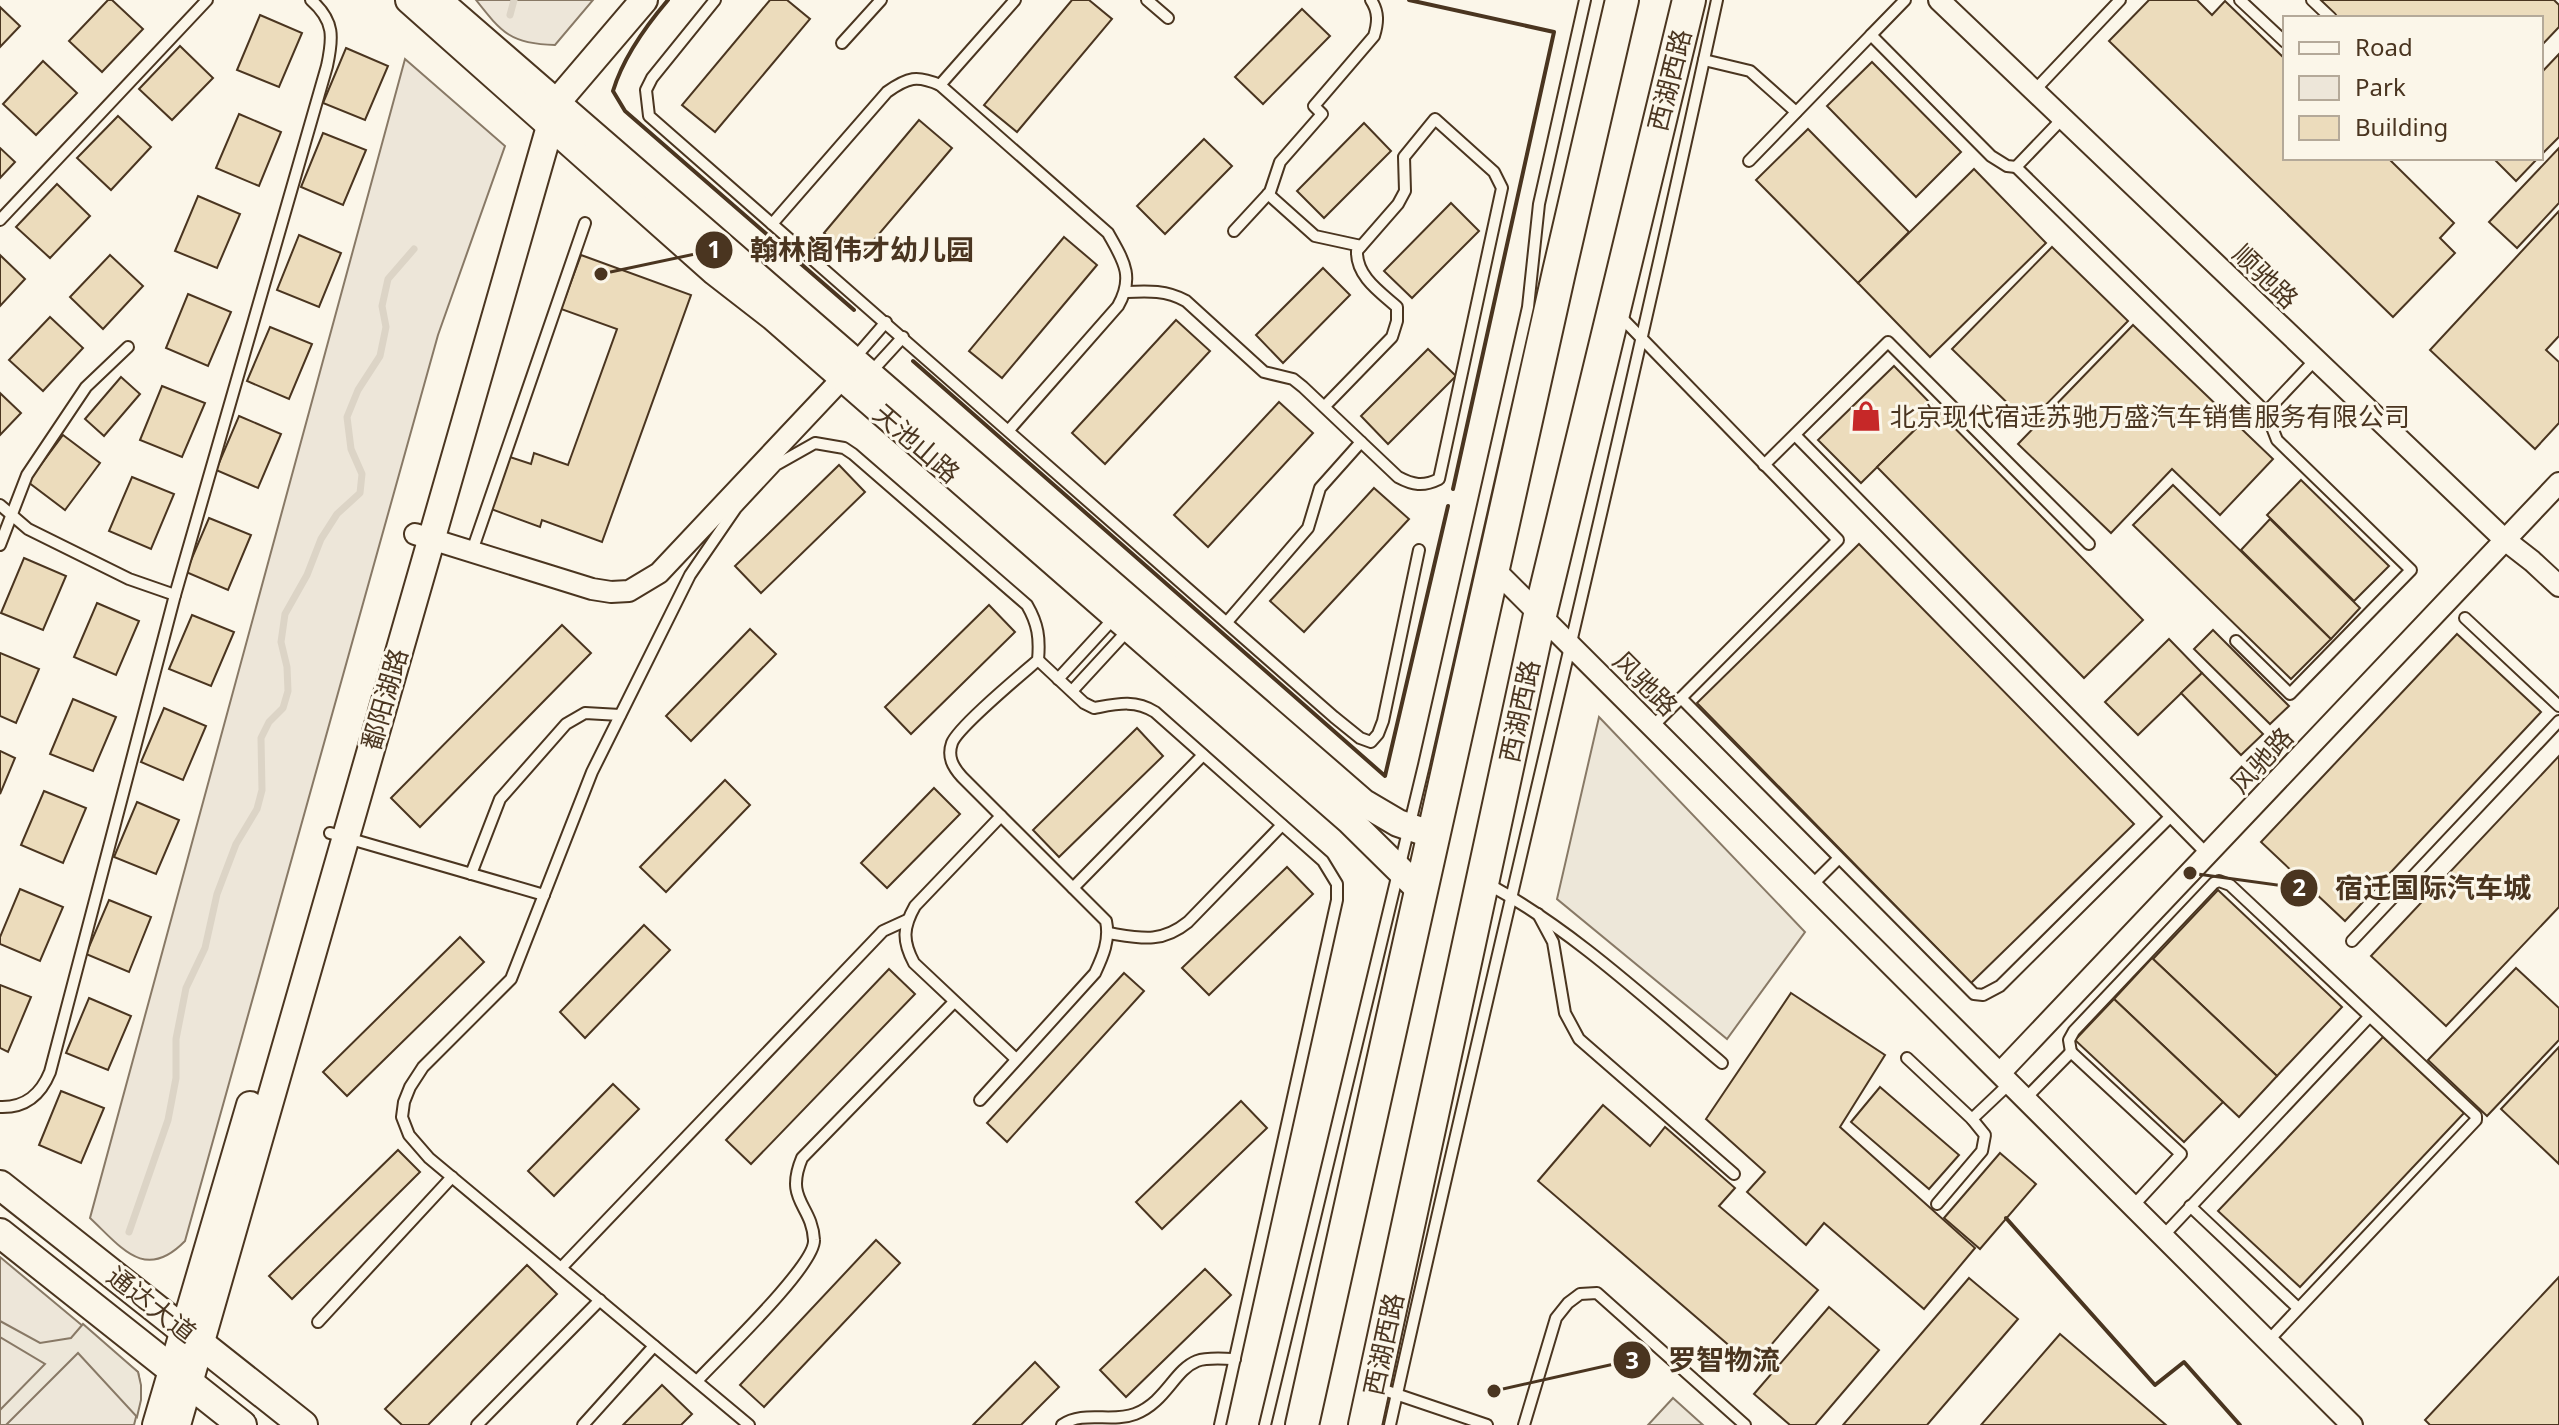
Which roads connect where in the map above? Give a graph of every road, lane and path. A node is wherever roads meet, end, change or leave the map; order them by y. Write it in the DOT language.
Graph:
graph roads {
  1 [pos="207,0"];
  2 [pos="311,0"];
  3 [pos="409,0"];
  4 [pos="438,0"];
  5 [pos="621,0"];
  6 [pos="644,0"];
  7 [pos="715,0"];
  8 [pos="881,0"];
  9 [pos="1015,0"];
  10 [pos="1147,0"];
  11 [pos="1371,0"];
  12 [pos="1585,0"];
  13 [pos="1622,0"];
  14 [pos="1689,0"];
  15 [pos="1717,0"];
  16 [pos="1905,0"];
  17 [pos="1939,0"];
  18 [pos="2120,0"];
  19 [pos="2240,0"];
  20 [pos="2312,0"];
  21 [pos="2329,16"];
  22 [pos="1168,18"];
  23 [pos="1871,35"];
  24 [pos="2283,40"];
  25 [pos="842,43"];
  26 [pos="1704,60"];
  27 [pos="940,85"];
  28 [pos="2034,91"];
  29 [pos="547,107"];
  30 [pos="1796,112"];
  31 [pos="2063,118"];
  32 [pos="1749,161"];
  33 [pos="2016,167"];
  34 [pos="1268,194"];
  35 [pos="0,220"];
  36 [pos="585,223"];
  37 [pos="772,224"];
  38 [pos="1234,231"];
  39 [pos="1361,246"];
  40 [pos="1126,292"];
  41 [pos="1614,310"];
  42 [pos="886,322"];
  43 [pos="903,337"];
  44 [pos="1643,340"];
  45 [pos="128,347"];
  46 [pos="2315,360"];
  47 [pos="855,369"];
  48 [pos="1324,407"];
  49 [pos="2266,412"];
  50 [pos="1009,430"];
  51 [pos="1795,435"];
  52 [pos="1361,442"];
  53 [pos="1764,465"];
  54 [pos="2559,483"];
  55 [pos="0,505"];
  56 [pos="12,515"];
  57 [pos="422,536"];
  58 [pos="2505,540"];
  59 [pos="2089,544"];
  60 [pos="0,545"];
  61 [pos="1419,550"];
  62 [pos="472,551"];
  63 [pos="1492,567"];
  64 [pos="2559,586"];
  65 [pos="175,595"];
  66 [pos="1130,615"];
  67 [pos="1540,615"];
  68 [pos="2465,618"];
  69 [pos="1227,622"];
  70 [pos="2236,641"];
  71 [pos="1570,645"];
  72 [pos="1038,660"];
  73 [pos="1058,679"];
  74 [pos="1072,691"];
  75 [pos="1681,698"];
  76 [pos="2559,706"];
  77 [pos="620,715"];
  78 [pos="2559,721"];
  79 [pos="1653,726"];
  80 [pos="1203,755"];
  81 [pos="1001,816"];
  82 [pos="2170,817"];
  83 [pos="1282,825"];
  84 [pos="1421,831"];
  85 [pos="338,835"];
  86 [pos="2207,854"];
  87 [pos="1838,859"];
  88 [pos="471,874"];
  89 [pos="1410,880"];
  90 [pos="1483,881"];
  91 [pos="1812,885"];
  92 [pos="1073,888"];
  93 [pos="544,895"];
  94 [pos="1511,896"];
  95 [pos="1538,914"];
  96 [pos="907,920"];
  97 [pos="1108,933"];
  98 [pos="2352,941"];
  99 [pos="954,1002"];
  100 [pos="2369,1017"];
  101 [pos="2071,1052"];
  102 [pos="1907,1058"];
  103 [pos="1016,1059"];
  104 [pos="1722,1063"];
  105 [pos="2005,1078"];
  106 [pos="2025,1099"];
  107 [pos="980,1100"];
  108 [pos="0,1107"];
  109 [pos="1972,1119"];
  110 [pos="1734,1174"];
  111 [pos="452,1177"];
  112 [pos="0,1185"];
  113 [pos="1937,1204"];
  114 [pos="2133,1206"];
  115 [pos="2190,1206"];
  116 [pos="0,1233"];
  117 [pos="2163,1236"];
  118 [pos="561,1268"];
  119 [pos="600,1300"];
  120 [pos="2298,1308"];
  121 [pos="318,1322"];
  122 [pos="192,1335"];
  123 [pos="2268,1341"];
  124 [pos="654,1346"];
  125 [pos="1235,1359"];
  126 [pos="180,1375"];
  127 [pos="697,1381"];
  128 [pos="1385,1391"];
  129 [pos="156,1425"];
  130 [pos="177,1425"];
  131 [pos="242,1425"];
  132 [pos="303,1425"];
  133 [pos="477,1425"];
  134 [pos="583,1425"];
  135 [pos="749,1425"];
  136 [pos="1062,1425"];
  137 [pos="1220,1425"];
  138 [pos="1265,1425"];
  139 [pos="1302,1425"];
  140 [pos="1365,1425"];
  141 [pos="1390,1425"];
  142 [pos="1487,1425"];
  143 [pos="1524,1425"];
  144 [pos="1745,1425"];
  145 [pos="2352,1425"];
  1 -- 35 [label="lane"];
  2 -- 65 [label="lane"];
  3 -- 29 [label="street, 天池山路"];
  4 -- 29 [label="street, 天池山路"];
  5 -- 29 [label="street, 鄱阳湖路"];
  6 -- 29 [label="street, 鄱阳湖路"];
  7 -- 37 [label="lane"];
  8 -- 25 [label="lane"];
  9 -- 27 [label="lane"];
  10 -- 22 [label="lane"];
  11 -- 34 [label="lane"];
  12 -- 84 [label="lane"];
  13 -- 63 [label="main road"];
  14 -- 41 [label="main road, 西湖西路"];
  15 -- 26 [label="lane"];
  16 -- 23 [label="lane"];
  17 -- 28 [label="street, 顺驰路"];
  18 -- 28 [label="lane"];
  19 -- 24 [label="lane"];
  20 -- 21 [label="lane"];
  23 -- 30 [label="lane"];
  23 -- 33 [label="lane"];
  26 -- 30 [label="lane"];
  26 -- 44 [label="lane"];
  27 -- 37 [label="lane"];
  27 -- 40 [label="lane"];
  28 -- 31 [label="street, 顺驰路"];
  29 -- 47 [label="street, 天池山路"];
  29 -- 57 [label="street, 鄱阳湖路"];
  30 -- 32 [label="lane"];
  31 -- 33 [label="lane"];
  31 -- 46 [label="street, 顺驰路"];
  33 -- 49 [label="lane"];
  34 -- 38 [label="lane"];
  34 -- 39 [label="lane"];
  36 -- 62 [label="lane"];
  37 -- 42 [label="lane"];
  39 -- 48 [label="lane"];
  39 -- 52 [label="lane"];
  40 -- 48 [label="lane"];
  40 -- 50 [label="lane"];
  41 -- 44 [label="lane"];
  41 -- 67 [label="main road, 西湖西路"];
  42 -- 43 [label="lane"];
  42 -- 47 [label="lane"];
  43 -- 47 [label="lane"];
  43 -- 50 [label="lane"];
  44 -- 53 [label="lane"];
  44 -- 71 [label="lane"];
  45 -- 56 [label="lane"];
  46 -- 49 [label="lane"];
  46 -- 58 [label="street, 顺驰路"];
  47 -- 62 [label="street"];
  47 -- 66 [label="street, 天池山路"];
  48 -- 52 [label="lane"];
  49 -- 70 [label="lane"];
  50 -- 69 [label="lane"];
  51 -- 53 [label="lane"];
  51 -- 59 [label="lane"];
  51 -- 82 [label="lane"];
  52 -- 69 [label="lane"];
  53 -- 75 [label="lane"];
  54 -- 58 [label="street, 风驰路"];
  55 -- 56 [label="lane"];
  56 -- 60 [label="lane"];
  56 -- 65 [label="lane"];
  57 -- 62 [label="street"];
  57 -- 85 [label="street, 鄱阳湖路"];
  58 -- 64 [label="street, 顺驰路"];
  58 -- 86 [label="street, 风驰路"];
  61 -- 69 [label="lane"];
  63 -- 67 [label="street, 风驰路"];
  63 -- 84 [label="main road"];
  65 -- 108 [label="lane"];
  66 -- 73 [label="lane"];
  66 -- 74 [label="lane"];
  66 -- 84 [label="street, 天池山路"];
  66 -- 89 [label="street, 天池山路"];
  67 -- 71 [label="street, 风驰路"];
  67 -- 90 [label="main road, 西湖西路"];
  68 -- 76 [label="lane"];
  71 -- 79 [label="street, 风驰路"];
  71 -- 94 [label="lane"];
  72 -- 73 [label="lane"];
  72 -- 77 [label="lane"];
  72 -- 81 [label="lane"];
  73 -- 74 [label="lane"];
  74 -- 80 [label="lane"];
  75 -- 79 [label="lane"];
  75 -- 87 [label="lane"];
  77 -- 88 [label="lane"];
  77 -- 93 [label="lane"];
  78 -- 98 [label="lane"];
  79 -- 91 [label="street, 风驰路"];
  80 -- 83 [label="lane"];
  80 -- 92 [label="lane"];
  81 -- 92 [label="lane"];
  81 -- 96 [label="lane"];
  82 -- 86 [label="lane"];
  82 -- 87 [label="lane"];
  83 -- 97 [label="lane"];
  83 -- 125 [label="lane"];
  84 -- 89 [label="main road"];
  85 -- 88 [label="lane"];
  85 -- 122 [label="street, 鄱阳湖路"];
  86 -- 105 [label="street, 风驰路"];
  87 -- 91 [label="lane"];
  88 -- 93 [label="lane"];
  89 -- 138 [label="lane"];
  89 -- 139 [label="main road"];
  90 -- 94 [label="lane"];
  90 -- 128 [label="main road, 西湖西路"];
  91 -- 105 [label="street, 风驰路"];
  92 -- 97 [label="lane"];
  93 -- 111 [label="lane"];
  94 -- 95 [label="lane"];
  94 -- 128 [label="lane"];
  95 -- 104 [label="lane"];
  95 -- 110 [label="lane"];
  96 -- 99 [label="lane"];
  96 -- 118 [label="lane"];
  97 -- 103 [label="lane"];
  99 -- 103 [label="lane"];
  99 -- 127 [label="lane"];
  100 -- 101 [label="lane"];
  100 -- 115 [label="lane"];
  100 -- 120 [label="lane"];
  101 -- 106 [label="lane"];
  101 -- 114 [label="lane"];
  102 -- 109 [label="lane"];
  103 -- 107 [label="lane"];
  105 -- 106 [label="street, 风驰路"];
  105 -- 109 [label="lane"];
  106 -- 114 [label="street, 风驰路"];
  109 -- 113 [label="lane"];
  111 -- 118 [label="lane"];
  111 -- 121 [label="lane"];
  112 -- 122 [label="main road, 通达大道"];
  114 -- 117 [label="street, 风驰路"];
  115 -- 117 [label="lane"];
  115 -- 120 [label="lane"];
  116 -- 126 [label="main road, 通达大道"];
  117 -- 123 [label="street, 风驰路"];
  118 -- 119 [label="lane"];
  119 -- 124 [label="lane"];
  119 -- 133 [label="lane"];
  120 -- 123 [label="lane"];
  122 -- 126 [label="street, 鄱阳湖路"];
  122 -- 132 [label="main road, 通达大道"];
  123 -- 145 [label="street, 风驰路"];
  124 -- 127 [label="lane"];
  124 -- 134 [label="lane"];
  125 -- 136 [label="lane"];
  125 -- 137 [label="lane"];
  126 -- 129 [label="street, 鄱阳湖路"];
  126 -- 130 [label="street, 鄱阳湖路"];
  126 -- 131 [label="main road, 通达大道"];
  127 -- 135 [label="lane"];
  128 -- 140 [label="main road, 西湖西路"];
  128 -- 141 [label="lane"];
  128 -- 142 [label="lane"];
  143 -- 144 [label="lane"];
}
